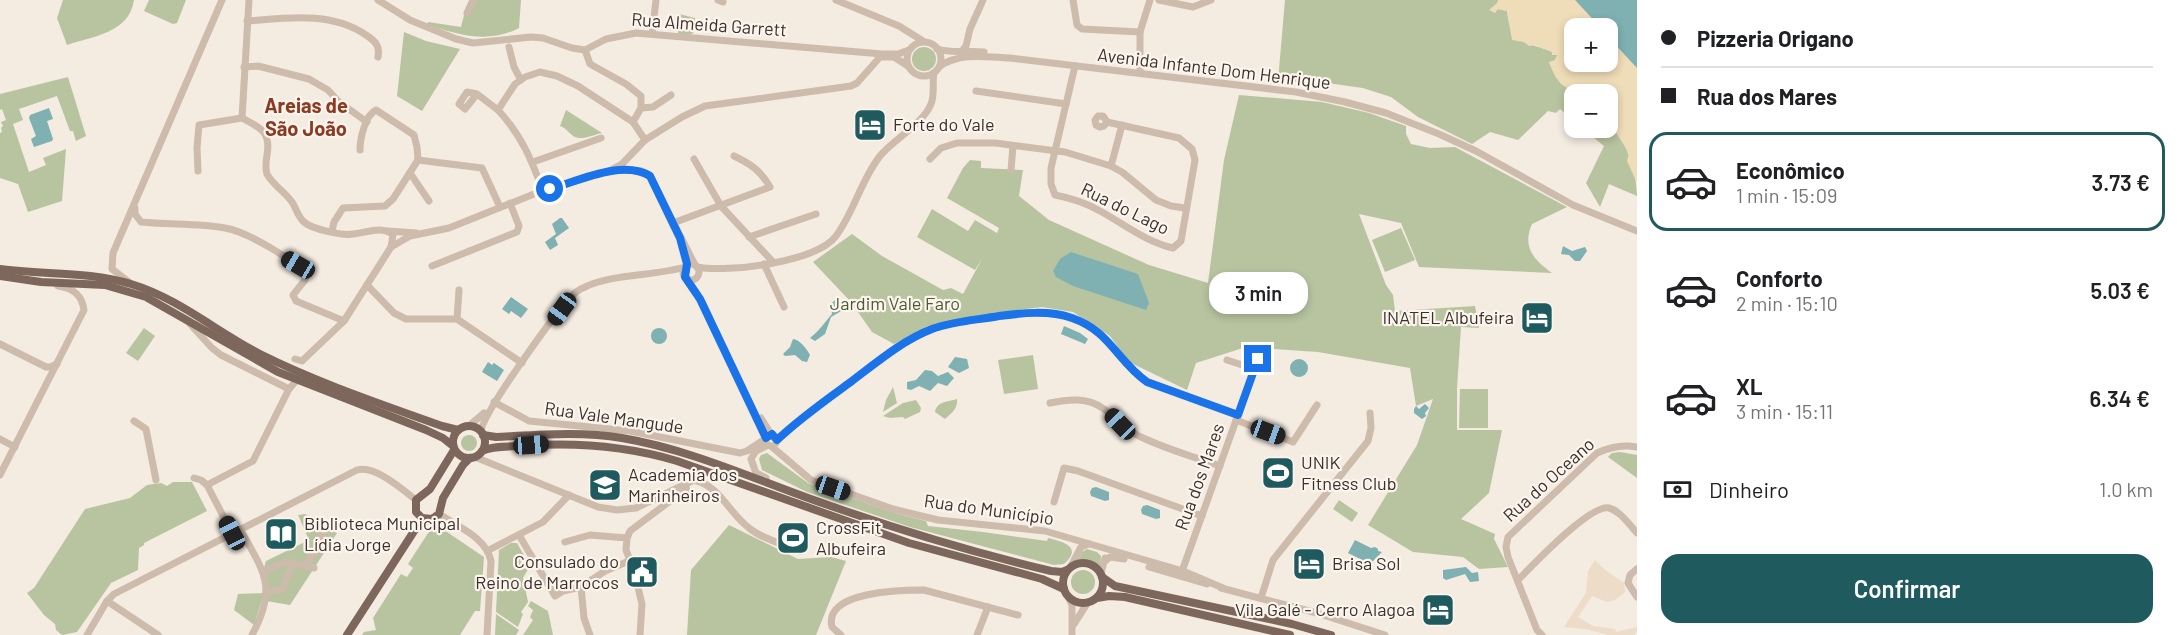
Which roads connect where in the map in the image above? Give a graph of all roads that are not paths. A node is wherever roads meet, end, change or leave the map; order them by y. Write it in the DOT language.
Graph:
graph roads {
  1 [pos="222,0"];
  2 [pos="249,0"];
  3 [pos="378,0"];
  4 [pos="473,0"];
  5 [pos="656,0"];
  6 [pos="836,0"];
  7 [pos="983,0"];
  8 [pos="1073,0"];
  9 [pos="1150,0"];
  10 [pos="1160,0"];
  11 [pos="1211,0"];
  12 [pos="467,13"];
  13 [pos="247,21"];
  14 [pos="899,26"];
  15 [pos="1140,32"];
  16 [pos="651,34"];
  17 [pos="926,42"];
  18 [pos="509,48"];
  19 [pos="909,49"];
  20 [pos="938,49"];
  21 [pos="585,50"];
  22 [pos="962,51"];
  23 [pos="876,56"];
  24 [pos="378,57"];
  25 [pos="1010,58"];
  26 [pos="908,66"];
  27 [pos="940,66"];
  28 [pos="1075,66"];
  29 [pos="244,67"];
  30 [pos="934,73"];
  31 [pos="1140,73"];
  32 [pos="920,76"];
  33 [pos="521,80"];
  34 [pos="976,91"];
  35 [pos="477,94"];
  36 [pos="671,95"];
  37 [pos="1066,105"];
  38 [pos="641,108"];
  39 [pos="498,110"];
  40 [pos="927,110"];
  41 [pos="242,118"];
  42 [pos="367,122"];
  43 [pos="633,122"];
  44 [pos="1107,122"];
  45 [pos="1122,125"];
  46 [pos="601,138"];
  47 [pos="645,140"];
  48 [pos="1013,146"];
  49 [pos="360,150"];
  50 [pos="1053,151"];
  51 [pos="734,156"];
  52 [pos="418,159"];
  53 [pos="627,159"];
  54 [pos="694,159"];
  55 [pos="930,159"];
  56 [pos="533,162"];
  57 [pos="1111,166"];
  58 [pos="633,170"];
  59 [pos="1011,170"];
  60 [pos="198,171"];
  61 [pos="609,171"];
  62 [pos="410,172"];
  63 [pos="543,191"];
  64 [pos="429,201"];
  65 [pos="135,203"];
  66 [pos="510,203"];
  67 [pos="721,206"];
  68 [pos="500,207"];
  69 [pos="1185,208"];
  70 [pos="816,214"];
  71 [pos="673,224"];
  72 [pos="332,231"];
  73 [pos="388,231"];
  74 [pos="1637,231"];
  75 [pos="422,233"];
  76 [pos="749,237"];
  77 [pos="680,238"];
  78 [pos="391,247"];
  79 [pos="773,262"];
  80 [pos="764,264"];
  81 [pos="432,266"];
  82 [pos="686,267"];
  83 [pos="0,269"];
  84 [pos="673,271"];
  85 [pos="697,271"];
  86 [pos="0,276"];
  87 [pos="686,278"];
  88 [pos="41,282"];
  89 [pos="131,284"];
  90 [pos="367,285"];
  91 [pos="459,290"];
  92 [pos="700,299"];
  93 [pos="784,307"];
  94 [pos="457,319"];
  95 [pos="187,320"];
  96 [pos="344,321"];
  97 [pos="0,344"];
  98 [pos="295,359"];
  99 [pos="1258,359"];
  100 [pos="1227,360"];
  101 [pos="522,363"];
  102 [pos="57,364"];
  103 [pos="1254,369"];
  104 [pos="296,381"];
  105 [pos="289,389"];
  106 [pos="1050,403"];
  107 [pos="493,404"];
  108 [pos="1317,405"];
  109 [pos="1370,413"];
  110 [pos="1237,418"];
  111 [pos="134,421"];
  112 [pos="469,426"];
  113 [pos="458,429"];
  114 [pos="482,433"];
  115 [pos="0,439"];
  116 [pos="771,440"];
  117 [pos="15,447"];
  118 [pos="1637,447"];
  119 [pos="454,448"];
  120 [pos="476,455"];
  121 [pos="1220,466"];
  122 [pos="0,475"];
  123 [pos="194,478"];
  124 [pos="156,480"];
  125 [pos="685,483"];
  126 [pos="207,485"];
  127 [pos="787,490"];
  128 [pos="425,493"];
  129 [pos="566,494"];
  130 [pos="416,500"];
  131 [pos="1054,502"];
  132 [pos="441,505"];
  133 [pos="416,512"];
  134 [pos="435,516"];
  135 [pos="1202,516"];
  136 [pos="308,525"];
  137 [pos="240,529"];
  138 [pos="232,533"];
  139 [pos="1637,533"];
  140 [pos="519,535"];
  141 [pos="1064,536"];
  142 [pos="627,538"];
  143 [pos="565,542"];
  144 [pos="1089,544"];
  145 [pos="1099,547"];
  146 [pos="489,550"];
  147 [pos="800,551"];
  148 [pos="1077,552"];
  149 [pos="629,561"];
  150 [pos="1105,561"];
  151 [pos="292,563"];
  152 [pos="304,566"];
  153 [pos="314,568"];
  154 [pos="1069,568"];
  155 [pos="1637,569"];
  156 [pos="263,571"];
  157 [pos="1181,574"];
  158 [pos="1102,575"];
  159 [pos="1518,580"];
  160 [pos="581,587"];
  161 [pos="267,592"];
  162 [pos="1066,593"];
  163 [pos="1637,597"];
  164 [pos="1097,598"];
  165 [pos="1261,598"];
  166 [pos="107,601"];
  167 [pos="1088,603"];
  168 [pos="988,608"];
  169 [pos="1018,615"];
  170 [pos="1074,624"];
  171 [pos="92,625"];
  172 [pos="1539,633"];
  173 [pos="81,635"];
  174 [pos="87,635"];
  175 [pos="158,635"];
  176 [pos="252,635"];
  177 [pos="342,635"];
  178 [pos="346,635"];
  179 [pos="488,635"];
  180 [pos="590,635"];
  181 [pos="640,635"];
  182 [pos="840,635"];
  183 [pos="977,635"];
  184 [pos="1072,635"];
  185 [pos="1290,635"];
  186 [pos="1331,635"];
  187 [pos="1385,635"];
  1 -- 65 [label="street"];
  2 -- 13 [label="street"];
  3 -- 21 [label="street"];
  4 -- 12 [label="street"];
  5 -- 16 [label="street"];
  6 -- 14 [label="street"];
  7 -- 22 [label="street"];
  8 -- 15 [label="street"];
  9 -- 15 [label="street"];
  10 -- 11 [label="street"];
  13 -- 24 [label="street"];
  13 -- 29 [label="street"];
  14 -- 17 [label="street"];
  14 -- 19 [label="street"];
  15 -- 31 [label="street"];
  16 -- 21 [label="street, Rua Almeida Garrett"];
  16 -- 23 [label="street, Rua Almeida Garrett"];
  17 -- 19 [label="street"];
  17 -- 20 [label="street"];
  18 -- 33 [label="street"];
  19 -- 23 [label="street, Rua Almeida Garrett"];
  19 -- 26 [label="street"];
  20 -- 22 [label="street"];
  20 -- 27 [label="street"];
  21 -- 38 [label="street"];
  22 -- 25 [label="street"];
  23 -- 26 [label="street, Rua Almeida Garrett"];
  23 -- 47 [label="street"];
  25 -- 27 [label="street"];
  25 -- 28 [label="street, Avenida Infante Dom Henrique"];
  26 -- 32 [label="street"];
  27 -- 30 [label="street"];
  28 -- 31 [label="street, Avenida Infante Dom Henrique"];
  28 -- 37 [label="street, Rua do Lago"];
  29 -- 41 [label="street"];
  29 -- 42 [label="street"];
  30 -- 32 [label="street"];
  30 -- 40 [label="street"];
  31 -- 74 [label="street, Avenida Infante Dom Henrique"];
  32 -- 40 [label="street"];
  33 -- 39 [label="street"];
  33 -- 43 [label="street"];
  34 -- 37 [label="street"];
  35 -- 39 [label="street"];
  36 -- 38 [label="street"];
  37 -- 50 [label="street, Rua do Lago"];
  38 -- 43 [label="street"];
  39 -- 56 [label="street"];
  40 -- 79 [label="street"];
  41 -- 60 [label="street"];
  41 -- 72 [label="street"];
  42 -- 49 [label="street"];
  42 -- 52 [label="street"];
  43 -- 47 [label="street"];
  44 -- 45 [label="street"];
  45 -- 57 [label="street"];
  45 -- 69 [label="street, Rua do Lago"];
  46 -- 56 [label="street"];
  47 -- 53 [label="street"];
  48 -- 50 [label="street"];
  48 -- 55 [label="street"];
  48 -- 59 [label="street"];
  50 -- 57 [label="street"];
  50 -- 69 [label="street, Rua do Lago"];
  51 -- 67 [label="street"];
  52 -- 62 [label="street"];
  52 -- 68 [label="street"];
  53 -- 58 [label="street"];
  53 -- 61 [label="street"];
  54 -- 67 [label="street"];
  56 -- 63 [label="street"];
  57 -- 69 [label="street"];
  58 -- 61 [label="street"];
  58 -- 71 [label="street"];
  61 -- 63 [label="street"];
  62 -- 64 [label="street"];
  62 -- 72 [label="street"];
  63 -- 66 [label="street"];
  65 -- 89 [label="street"];
  65 -- 96 [label="street"];
  66 -- 68 [label="street"];
  66 -- 81 [label="street"];
  67 -- 71 [label="street"];
  67 -- 76 [label="street"];
  68 -- 75 [label="street"];
  70 -- 76 [label="street"];
  71 -- 77 [label="street"];
  72 -- 73 [label="street"];
  73 -- 75 [label="street"];
  73 -- 78 [label="street"];
  75 -- 78 [label="street"];
  76 -- 79 [label="street"];
  77 -- 82 [label="street"];
  77 -- 85 [label="street"];
  78 -- 90 [label="street"];
  79 -- 80 [label="street"];
  80 -- 85 [label="street"];
  80 -- 93 [label="street"];
  82 -- 84 [label="street"];
  82 -- 85 [label="street"];
  82 -- 87 [label="street"];
  83 -- 89 [label="main road"];
  84 -- 87 [label="street"];
  84 -- 101 [label="street"];
  85 -- 87 [label="street"];
  85 -- 92 [label="street"];
  86 -- 88 [label="main road"];
  87 -- 92 [label="street"];
  88 -- 95 [label="main road"];
  88 -- 102 [label="street"];
  89 -- 113 [label="main road"];
  90 -- 94 [label="street"];
  90 -- 96 [label="street"];
  91 -- 94 [label="street"];
  92 -- 116 [label="street, Rua do Município"];
  94 -- 101 [label="street"];
  95 -- 104 [label="main road"];
  95 -- 105 [label="street"];
  96 -- 98 [label="street"];
  97 -- 102 [label="street"];
  99 -- 103 [label="street, Rua dos Mares"];
  100 -- 103 [label="street"];
  101 -- 107 [label="street"];
  102 -- 117 [label="street"];
  103 -- 110 [label="street, Rua dos Mares"];
  104 -- 105 [label="street"];
  104 -- 119 [label="main road"];
  105 -- 126 [label="street"];
  106 -- 121 [label="street"];
  107 -- 112 [label="street"];
  107 -- 114 [label="street"];
  107 -- 116 [label="street, Rua Vale Mangude"];
  108 -- 110 [label="street, Rua Vale Mangude"];
  109 -- 165 [label="street"];
  110 -- 116 [label="street, Rua Vale Mangude"];
  110 -- 121 [label="street, Rua dos Mares"];
  111 -- 124 [label="street"];
  112 -- 113 [label="main road"];
  112 -- 114 [label="main road"];
  113 -- 119 [label="main road"];
  114 -- 120 [label="main road"];
  114 -- 127 [label="main road"];
  115 -- 117 [label="street"];
  116 -- 127 [label="street"];
  116 -- 141 [label="street, Rua do Município"];
  117 -- 122 [label="street"];
  118 -- 159 [label="street, Rua do Oceano"];
  119 -- 120 [label="main road"];
  119 -- 128 [label="main road"];
  120 -- 129 [label="street"];
  120 -- 132 [label="main road"];
  120 -- 162 [label="main road"];
  121 -- 135 [label="street, Rua dos Mares"];
  123 -- 126 [label="street"];
  125 -- 129 [label="street"];
  125 -- 142 [label="street"];
  125 -- 147 [label="street"];
  126 -- 138 [label="street"];
  127 -- 154 [label="main road"];
  128 -- 130 [label="main road"];
  128 -- 132 [label="main road"];
  129 -- 140 [label="street"];
  130 -- 133 [label="main road"];
  130 -- 137 [label="street"];
  131 -- 135 [label="street"];
  132 -- 134 [label="main road"];
  133 -- 134 [label="main road"];
  133 -- 177 [label="main road"];
  134 -- 146 [label="street"];
  134 -- 178 [label="main road"];
  135 -- 157 [label="street, Rua dos Mares"];
  136 -- 152 [label="street"];
  137 -- 138 [label="street"];
  137 -- 156 [label="street"];
  138 -- 166 [label="street"];
  139 -- 159 [label="street"];
  140 -- 146 [label="street"];
  140 -- 160 [label="street"];
  141 -- 144 [label="street, Rua do Município"];
  141 -- 148 [label="street"];
  142 -- 143 [label="street"];
  142 -- 149 [label="street"];
  144 -- 145 [label="street, Rua do Município"];
  144 -- 148 [label="street"];
  145 -- 150 [label="street"];
  145 -- 157 [label="street, Rua do Município"];
  146 -- 179 [label="street"];
  148 -- 154 [label="street"];
  149 -- 160 [label="street"];
  149 -- 181 [label="street"];
  150 -- 157 [label="street, Rua do Município"];
  150 -- 158 [label="street"];
  151 -- 152 [label="street"];
  151 -- 156 [label="street"];
  151 -- 161 [label="street"];
  152 -- 153 [label="street"];
  154 -- 158 [label="main road"];
  154 -- 162 [label="main road"];
  155 -- 163 [label="street"];
  156 -- 161 [label="street"];
  157 -- 165 [label="street, Rua do Município"];
  158 -- 164 [label="main road"];
  158 -- 186 [label="main road"];
  159 -- 172 [label="street, Rua do Oceano"];
  160 -- 180 [label="street"];
  161 -- 176 [label="street"];
  162 -- 167 [label="main road"];
  162 -- 170 [label="street"];
  164 -- 167 [label="main road"];
  164 -- 185 [label="main road"];
  165 -- 187 [label="street, Rua do Município"];
  166 -- 171 [label="street"];
  166 -- 175 [label="street"];
  167 -- 170 [label="street"];
  168 -- 169 [label="street"];
  168 -- 182 [label="street"];
  168 -- 183 [label="street"];
  170 -- 184 [label="street"];
  171 -- 173 [label="street"];
  171 -- 174 [label="street"];
}
